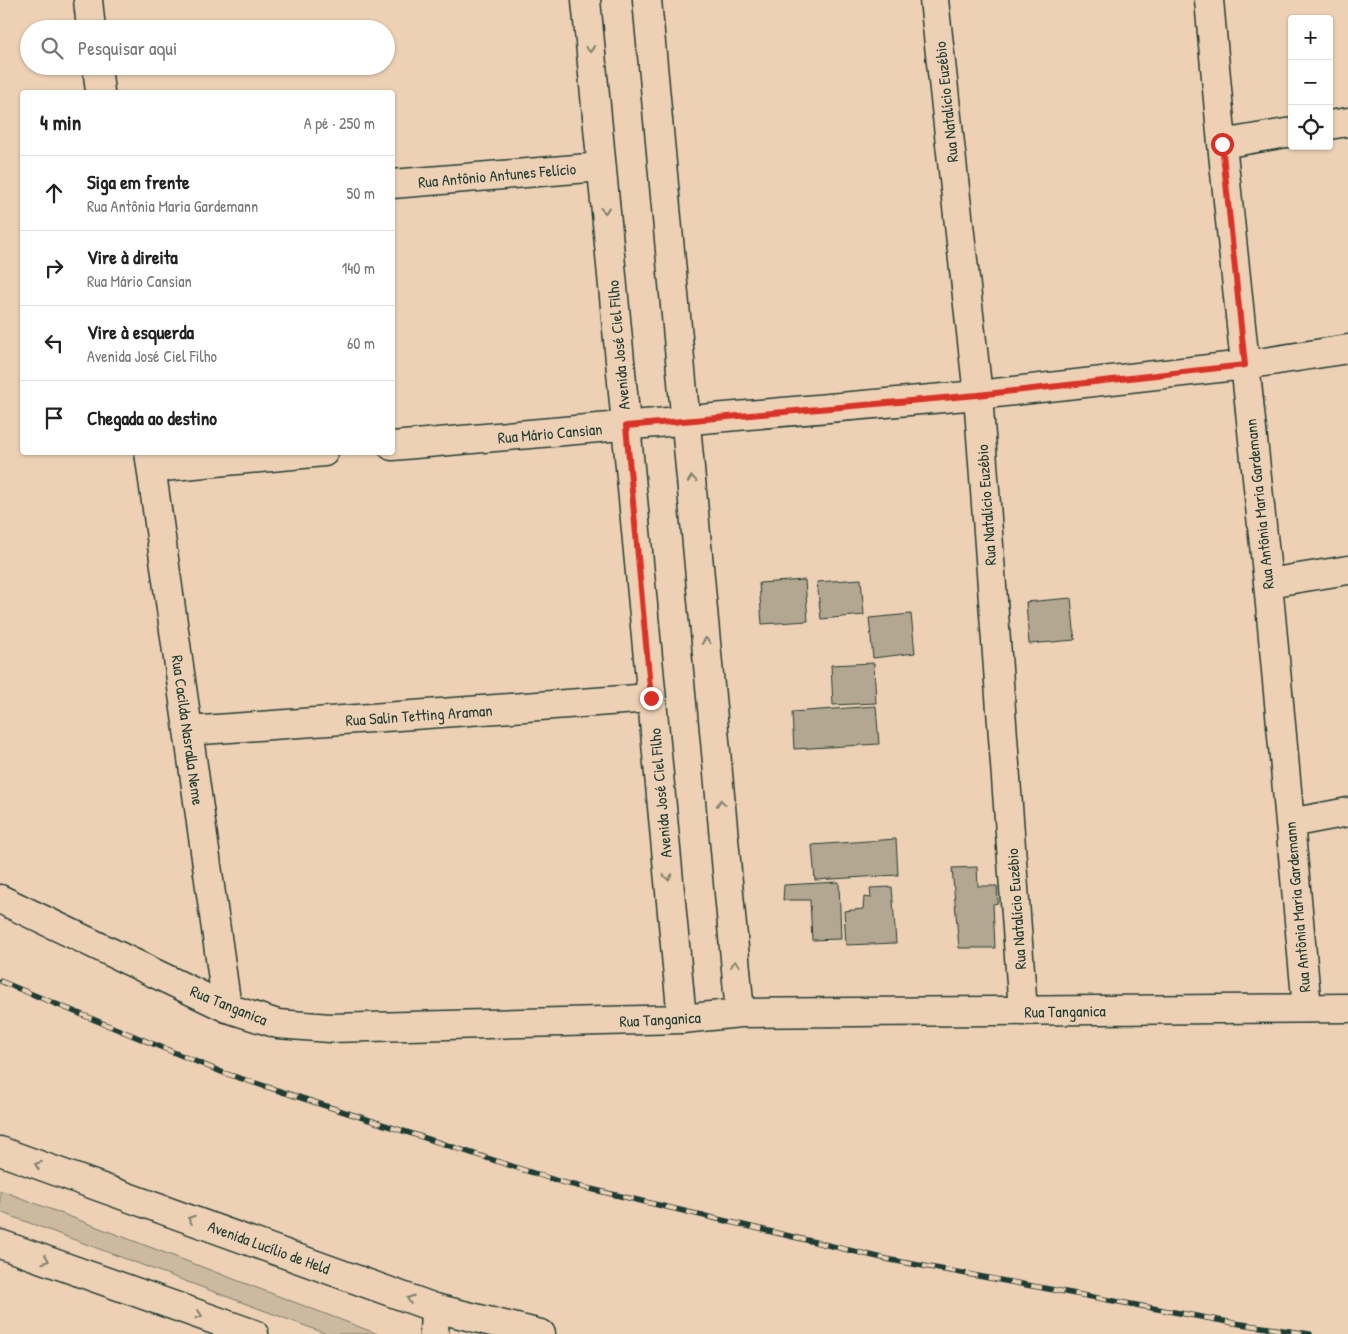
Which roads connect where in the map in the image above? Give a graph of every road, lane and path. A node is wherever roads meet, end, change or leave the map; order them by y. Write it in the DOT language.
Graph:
graph roads {
  1 [pos="88,0"];
  2 [pos="586,0"];
  3 [pos="647,0"];
  4 [pos="934,0"];
  5 [pos="1209,0"];
  6 [pos="90,20"];
  7 [pos="97,75"];
  8 [pos="100,90"];
  9 [pos="1348,122"];
  10 [pos="1333,124"];
  11 [pos="1288,133"];
  12 [pos="1222,144"];
  13 [pos="601,167"];
  14 [pos="395,184"];
  15 [pos="1348,349"];
  16 [pos="1245,365"];
  17 [pos="978,395"];
  18 [pos="686,421"];
  19 [pos="626,426"];
  20 [pos="395,446"];
  21 [pos="259,455"];
  22 [pos="151,460"];
  23 [pos="1348,570"];
  24 [pos="1268,583"];
  25 [pos="651,698"];
  26 [pos="188,731"];
  27 [pos="1348,812"];
  28 [pos="1290,823"];
  29 [pos="0,899"];
  30 [pos="227,1008"];
  31 [pos="1307,1008"];
  32 [pos="1348,1008"];
  33 [pos="1023,1011"];
  34 [pos="740,1013"];
  35 [pos="682,1019"];
  36 [pos="0,1151"];
  37 [pos="0,1244"];
  38 [pos="435,1321"];
  39 [pos="254,1334"];
  40 [pos="541,1334"];
  1 -- 6 [label="street"];
  2 -- 13 [label="street, Avenida José Ciel Filho, one-way"];
  3 -- 18 [label="street"];
  4 -- 17 [label="street, Rua Natalício Euzébio"];
  5 -- 12 [label="street, Rua Antônia Maria Gardemann"];
  7 -- 8 [label="street"];
  9 -- 10 [label="street"];
  11 -- 12 [label="street"];
  12 -- 16 [label="street, Rua Antônia Maria Gardemann"];
  13 -- 14 [label="street, Rua Antônio Antunes Felício"];
  13 -- 19 [label="street, Avenida José Ciel Filho, one-way"];
  15 -- 16 [label="street, Rua Mário Cansian"];
  16 -- 17 [label="street, Rua Mário Cansian"];
  16 -- 24 [label="street, Rua Antônia Maria Gardemann"];
  17 -- 18 [label="street, Rua Mário Cansian"];
  17 -- 33 [label="street, Rua Natalício Euzébio"];
  18 -- 19 [label="street, Rua Mário Cansian"];
  34 -- 18 [label="street, one-way"];
  19 -- 20 [label="street, Rua Mário Cansian"];
  19 -- 25 [label="street, Avenida José Ciel Filho"];
  21 -- 22 [label="street"];
  22 -- 26 [label="street, Rua Cacilda Nasralla Neme"];
  23 -- 24 [label="street"];
  24 -- 28 [label="street, Rua Antônia Maria Gardemann"];
  25 -- 26 [label="street, Rua Salin Tetting Araman"];
  25 -- 35 [label="street, Avenida José Ciel Filho, one-way"];
  26 -- 30 [label="street, Rua Cacilda Nasralla Neme"];
  27 -- 28 [label="street"];
  28 -- 31 [label="street, Rua Antônia Maria Gardemann"];
  29 -- 30 [label="street, Rua Tanganica"];
  30 -- 35 [label="street, Rua Tanganica"];
  31 -- 32 [label="street, Rua Tanganica"];
  31 -- 33 [label="street, Rua Tanganica"];
  33 -- 34 [label="street, Rua Tanganica"];
  34 -- 35 [label="street, Rua Tanganica"];
  38 -- 36 [label="street, Avenida Lucílio de Held, one-way"];
  37 -- 39 [label="street, one-way"];
  38 -- 40 [label="street, Avenida Lucílio de Held"];
}
